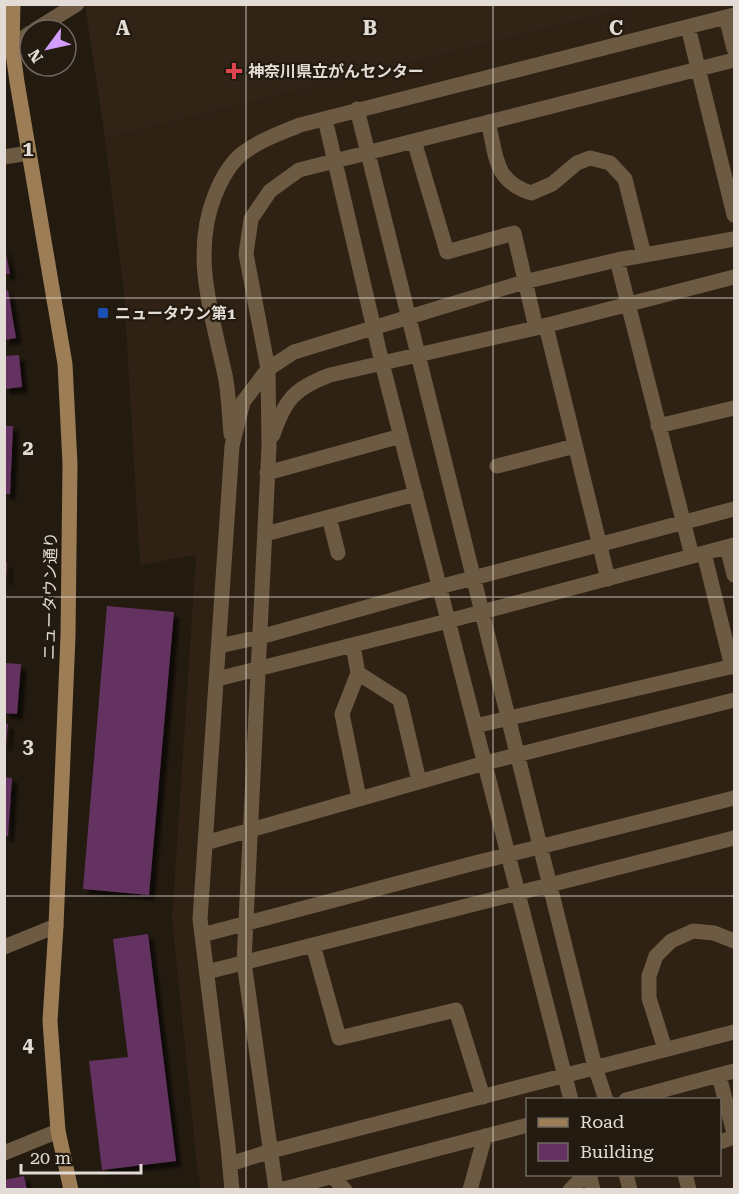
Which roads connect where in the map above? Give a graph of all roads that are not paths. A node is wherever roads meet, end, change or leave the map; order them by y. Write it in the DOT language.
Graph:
graph roads {
  1 [pos="13,4"];
  2 [pos="77,4"];
  3 [pos="730,16"];
  4 [pos="54,18"];
  5 [pos="688,27"];
  6 [pos="18,42"];
  7 [pos="12,46"];
  8 [pos="735,49"];
  9 [pos="735,60"];
  10 [pos="699,69"];
  11 [pos="357,110"];
  12 [pos="325,119"];
  13 [pos="488,122"];
  14 [pos="414,141"];
  15 [pos="29,153"];
  16 [pos="368,153"];
  17 [pos="4,157"];
  18 [pos="335,161"];
  19 [pos="735,215"];
  20 [pos="735,239"];
  21 [pos="644,255"];
  22 [pos="617,260"];
  23 [pos="735,277"];
  24 [pos="524,282"];
  25 [pos="630,303"];
  26 [pos="408,319"];
  27 [pos="541,327"];
  28 [pos="374,329"];
  29 [pos="418,355"];
  30 [pos="382,363"];
  31 [pos="268,369"];
  32 [pos="734,408"];
  33 [pos="658,426"];
  34 [pos="401,436"];
  35 [pos="232,446"];
  36 [pos="269,446"];
  37 [pos="575,447"];
  38 [pos="497,466"];
  39 [pos="267,473"];
  40 [pos="416,494"];
  41 [pos="735,509"];
  42 [pos="329,517"];
  43 [pos="684,522"];
  44 [pos="265,534"];
  45 [pos="600,544"];
  46 [pos="731,546"];
  47 [pos="338,553"];
  48 [pos="698,554"];
  49 [pos="735,575"];
  50 [pos="474,578"];
  51 [pos="608,579"];
  52 [pos="439,586"];
  53 [pos="482,612"];
  54 [pos="448,621"];
  55 [pos="260,637"];
  56 [pos="219,646"];
  57 [pos="353,646"];
  58 [pos="733,667"];
  59 [pos="259,670"];
  60 [pos="358,673"];
  61 [pos="217,679"];
  62 [pos="735,700"];
  63 [pos="509,719"];
  64 [pos="476,726"];
  65 [pos="517,754"];
  66 [pos="485,763"];
  67 [pos="419,781"];
  68 [pos="359,798"];
  69 [pos="735,798"];
  70 [pos="252,828"];
  71 [pos="735,838"];
  72 [pos="205,843"];
  73 [pos="245,923"];
  74 [pos="56,926"];
  75 [pos="202,935"];
  76 [pos="735,941"];
  77 [pos="314,945"];
  78 [pos="4,947"];
  79 [pos="244,962"];
  80 [pos="207,972"];
  81 [pos="735,1032"];
  82 [pos="665,1049"];
  83 [pos="596,1067"];
  84 [pos="735,1071"];
  85 [pos="566,1075"];
  86 [pos="719,1076"];
  87 [pos="664,1095"];
  88 [pos="483,1096"];
  89 [pos="571,1098"];
  90 [pos="605,1098"];
  91 [pos="641,1098"];
  92 [pos="526,1126"];
  93 [pos="58,1131"];
  94 [pos="735,1135"];
  95 [pos="485,1136"];
  96 [pos="721,1142"];
  97 [pos="272,1151"];
  98 [pos="4,1153"];
  99 [pos="230,1164"];
  100 [pos="332,1176"];
  101 [pos="586,1176"];
  102 [pos="71,1190"];
  103 [pos="232,1190"];
  104 [pos="278,1190"];
  105 [pos="345,1190"];
  106 [pos="470,1190"];
  107 [pos="570,1190"];
  1 -- 7 [label="street, ニュータウン通り"];
  2 -- 4 [label="street"];
  3 -- 5 [label="street"];
  3 -- 8 [label="street"];
  5 -- 10 [label="street"];
  5 -- 11 [label="street"];
  6 -- 7 [label="street"];
  7 -- 15 [label="street, ニュータウン通り"];
  9 -- 10 [label="street"];
  10 -- 13 [label="street"];
  10 -- 19 [label="street"];
  11 -- 12 [label="street"];
  11 -- 16 [label="street"];
  12 -- 18 [label="street"];
  12 -- 35 [label="street"];
  13 -- 14 [label="street"];
  13 -- 21 [label="street"];
  14 -- 16 [label="street"];
  14 -- 24 [label="street"];
  15 -- 17 [label="street"];
  15 -- 74 [label="street, ニュータウン通り"];
  16 -- 18 [label="street"];
  16 -- 26 [label="street"];
  18 -- 28 [label="street"];
  18 -- 31 [label="street"];
  20 -- 21 [label="street"];
  21 -- 22 [label="street"];
  22 -- 24 [label="street"];
  22 -- 25 [label="street"];
  23 -- 25 [label="street"];
  24 -- 26 [label="street"];
  24 -- 27 [label="street"];
  25 -- 27 [label="street"];
  25 -- 33 [label="street"];
  26 -- 28 [label="street"];
  26 -- 29 [label="street"];
  27 -- 29 [label="street"];
  27 -- 37 [label="street"];
  28 -- 30 [label="street"];
  28 -- 31 [label="street"];
  29 -- 30 [label="street"];
  29 -- 50 [label="street"];
  30 -- 34 [label="street"];
  30 -- 36 [label="street"];
  31 -- 35 [label="street"];
  31 -- 36 [label="street"];
  32 -- 33 [label="street"];
  33 -- 43 [label="street"];
  34 -- 39 [label="street"];
  34 -- 40 [label="street"];
  35 -- 56 [label="street"];
  36 -- 39 [label="street"];
  37 -- 38 [label="street"];
  37 -- 45 [label="street"];
  39 -- 44 [label="street"];
  40 -- 42 [label="street"];
  40 -- 52 [label="street"];
  41 -- 43 [label="street"];
  42 -- 44 [label="street"];
  42 -- 47 [label="street"];
  43 -- 45 [label="street"];
  43 -- 48 [label="street"];
  44 -- 55 [label="street"];
  45 -- 50 [label="street"];
  45 -- 51 [label="street"];
  46 -- 48 [label="street"];
  46 -- 49 [label="street"];
  48 -- 51 [label="street"];
  48 -- 58 [label="street"];
  50 -- 52 [label="street"];
  50 -- 53 [label="street"];
  51 -- 53 [label="street"];
  52 -- 54 [label="street"];
  52 -- 55 [label="street"];
  53 -- 54 [label="street"];
  53 -- 63 [label="street"];
  54 -- 57 [label="street"];
  54 -- 64 [label="street"];
  55 -- 56 [label="street"];
  55 -- 59 [label="street"];
  56 -- 61 [label="street"];
  57 -- 59 [label="street"];
  57 -- 60 [label="street"];
  58 -- 63 [label="street"];
  59 -- 61 [label="street"];
  59 -- 70 [label="street"];
  60 -- 67 [label="street"];
  60 -- 68 [label="street"];
  61 -- 72 [label="street"];
  62 -- 65 [label="street"];
  63 -- 64 [label="street"];
  63 -- 65 [label="street"];
  64 -- 66 [label="street"];
  65 -- 66 [label="street"];
  65 -- 83 [label="street"];
  66 -- 67 [label="street"];
  66 -- 85 [label="street"];
  67 -- 68 [label="street"];
  68 -- 70 [label="street"];
  69 -- 73 [label="street"];
  70 -- 72 [label="street"];
  70 -- 73 [label="street"];
  71 -- 77 [label="street"];
  72 -- 75 [label="street"];
  73 -- 75 [label="street"];
  73 -- 79 [label="street"];
  74 -- 78 [label="street"];
  74 -- 93 [label="street, ニュータウン通り"];
  75 -- 80 [label="street"];
  76 -- 82 [label="street"];
  77 -- 79 [label="street"];
  77 -- 88 [label="street"];
  79 -- 80 [label="street"];
  79 -- 97 [label="street"];
  80 -- 99 [label="street"];
  81 -- 82 [label="street"];
  82 -- 83 [label="street"];
  83 -- 85 [label="street"];
  83 -- 90 [label="street"];
  84 -- 86 [label="street"];
  85 -- 88 [label="street"];
  85 -- 89 [label="street"];
  86 -- 87 [label="street"];
  86 -- 94 [label="street"];
  87 -- 91 [label="street"];
  88 -- 97 [label="street"];
  92 -- 95 [label="street"];
  93 -- 98 [label="street"];
  93 -- 102 [label="street, ニュータウン通り"];
  94 -- 96 [label="street"];
  95 -- 100 [label="street"];
  95 -- 106 [label="street"];
  97 -- 99 [label="street"];
  97 -- 104 [label="street"];
  99 -- 103 [label="street"];
  100 -- 104 [label="street"];
  100 -- 105 [label="street"];
  101 -- 107 [label="street"];
}
